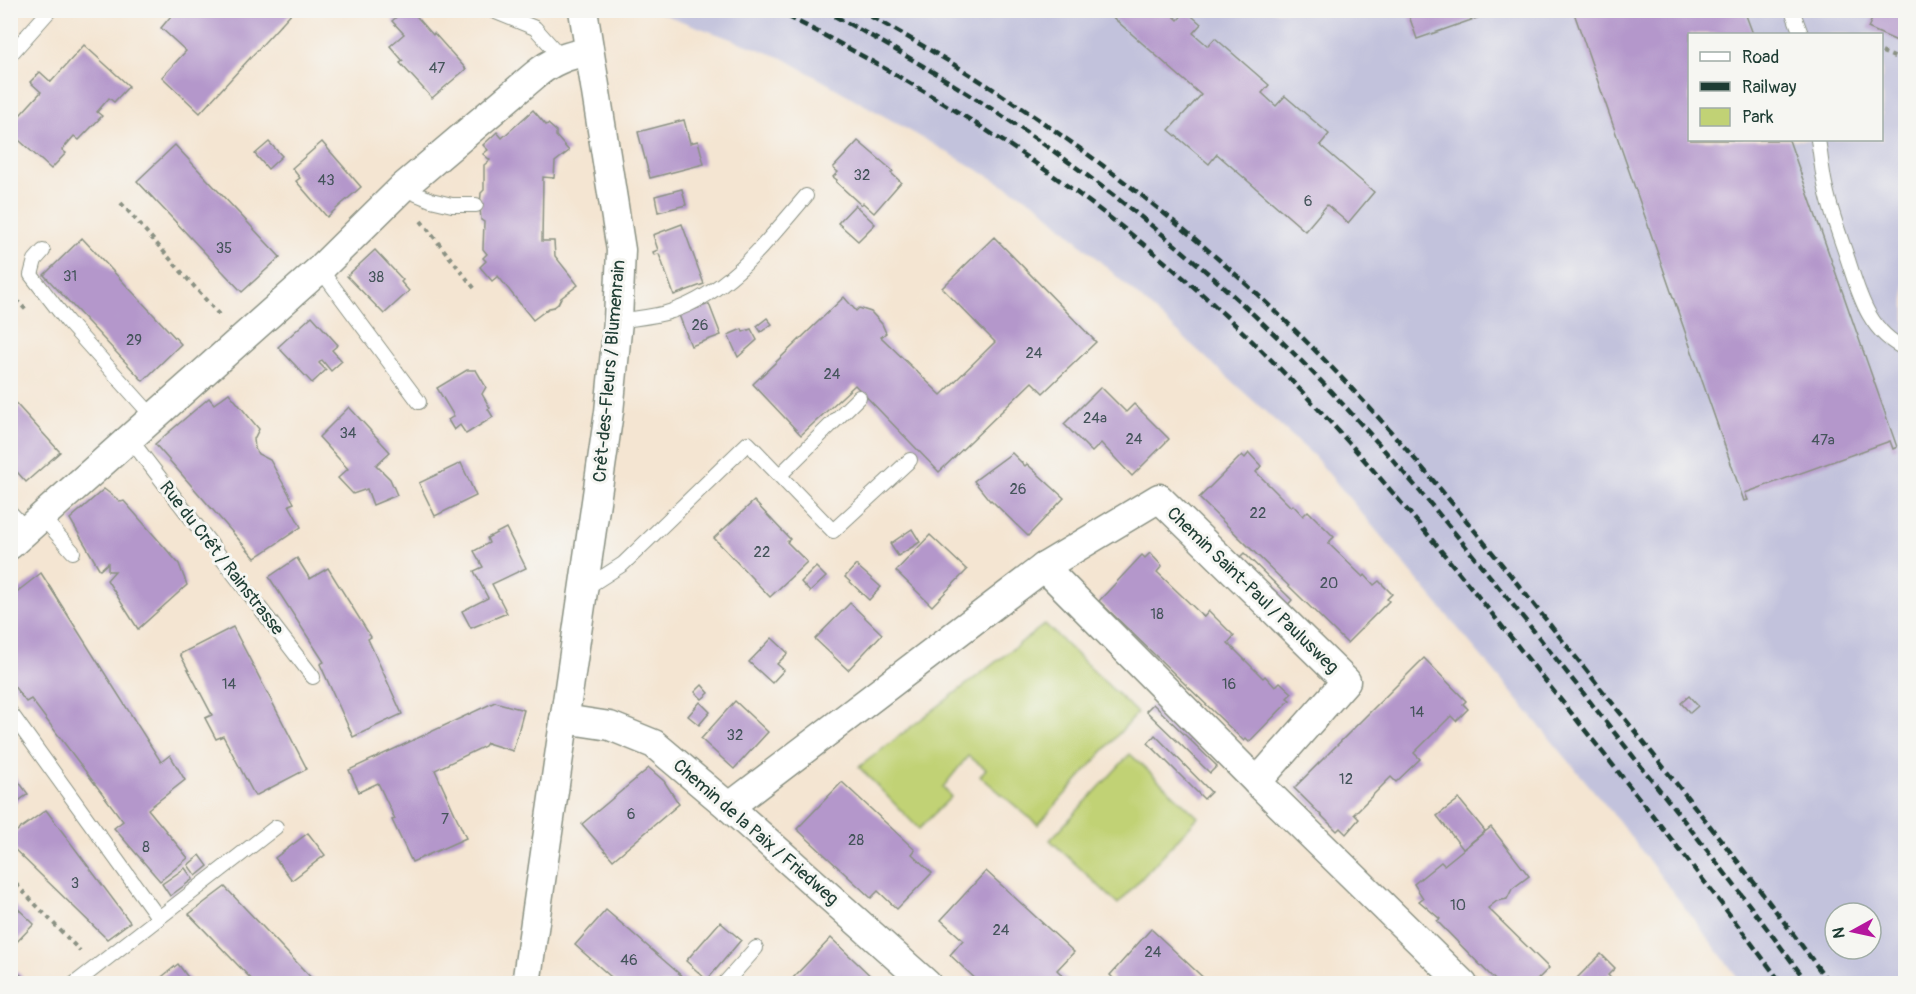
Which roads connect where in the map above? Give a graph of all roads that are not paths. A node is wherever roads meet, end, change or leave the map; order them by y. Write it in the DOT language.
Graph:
graph roads {
  1 [pos="50,10"];
  2 [pos="491,10"];
  3 [pos="583,10"];
  4 [pos="1792,10"];
  5 [pos="1801,33"];
  6 [pos="589,52"];
  7 [pos="10,55"];
  8 [pos="561,57"];
  9 [pos="1818,141"];
  10 [pos="400,190"];
  11 [pos="806,196"];
  12 [pos="476,205"];
  13 [pos="43,251"];
  14 [pos="320,269"];
  15 [pos="618,321"];
  16 [pos="1905,349"];
  17 [pos="860,396"];
  18 [pos="419,402"];
  19 [pos="153,417"];
  20 [pos="130,439"];
  21 [pos="910,460"];
  22 [pos="780,475"];
  23 [pos="23,526"];
  24 [pos="73,552"];
  25 [pos="1044,567"];
  26 [pos="584,589"];
  27 [pos="313,677"];
  28 [pos="10,712"];
  29 [pos="564,719"];
  30 [pos="1257,782"];
  31 [pos="729,807"];
  32 [pos="276,827"];
  33 [pos="158,917"];
  34 [pos="756,948"];
  35 [pos="74,984"];
  36 [pos="526,984"];
  37 [pos="724,984"];
  38 [pos="927,984"];
  39 [pos="1463,984"];
  1 -- 7 [label="lane"];
  2 -- 8 [label="lane"];
  3 -- 6 [label="street, Crêt-des-Fleurs / Blumenrain"];
  4 -- 5 [label="lane"];
  6 -- 8 [label="street"];
  6 -- 15 [label="street, Crêt-des-Fleurs / Blumenrain"];
  8 -- 10 [label="street"];
  9 -- 16 [label="lane"];
  10 -- 12 [label="lane"];
  10 -- 14 [label="street"];
  11 -- 15 [label="lane"];
  13 -- 19 [label="lane"];
  14 -- 18 [label="lane"];
  14 -- 19 [label="street"];
  15 -- 26 [label="street, Crêt-des-Fleurs / Blumenrain"];
  17 -- 22 [label="lane"];
  19 -- 20 [label="street"];
  20 -- 23 [label="street"];
  20 -- 27 [label="lane, Rue du Crêt / Rainstrasse"];
  21 -- 22 [label="lane"];
  22 -- 26 [label="lane"];
  23 -- 24 [label="lane"];
  25 -- 30 [label="street"];
  25 -- 30 [label="street, Chemin Saint-Paul / Paulusweg"];
  25 -- 31 [label="street, Chemin Saint-Paul / Paulusweg"];
  26 -- 29 [label="street, Crêt-des-Fleurs / Blumenrain"];
  28 -- 33 [label="lane"];
  29 -- 31 [label="street, Chemin de la Paix / Friedweg"];
  29 -- 36 [label="street, Crêt-des-Fleurs / Blumenrain"];
  30 -- 39 [label="street"];
  31 -- 38 [label="street, Chemin de la Paix / Friedweg"];
  32 -- 33 [label="lane"];
  33 -- 35 [label="lane"];
  34 -- 37 [label="lane"];
}
